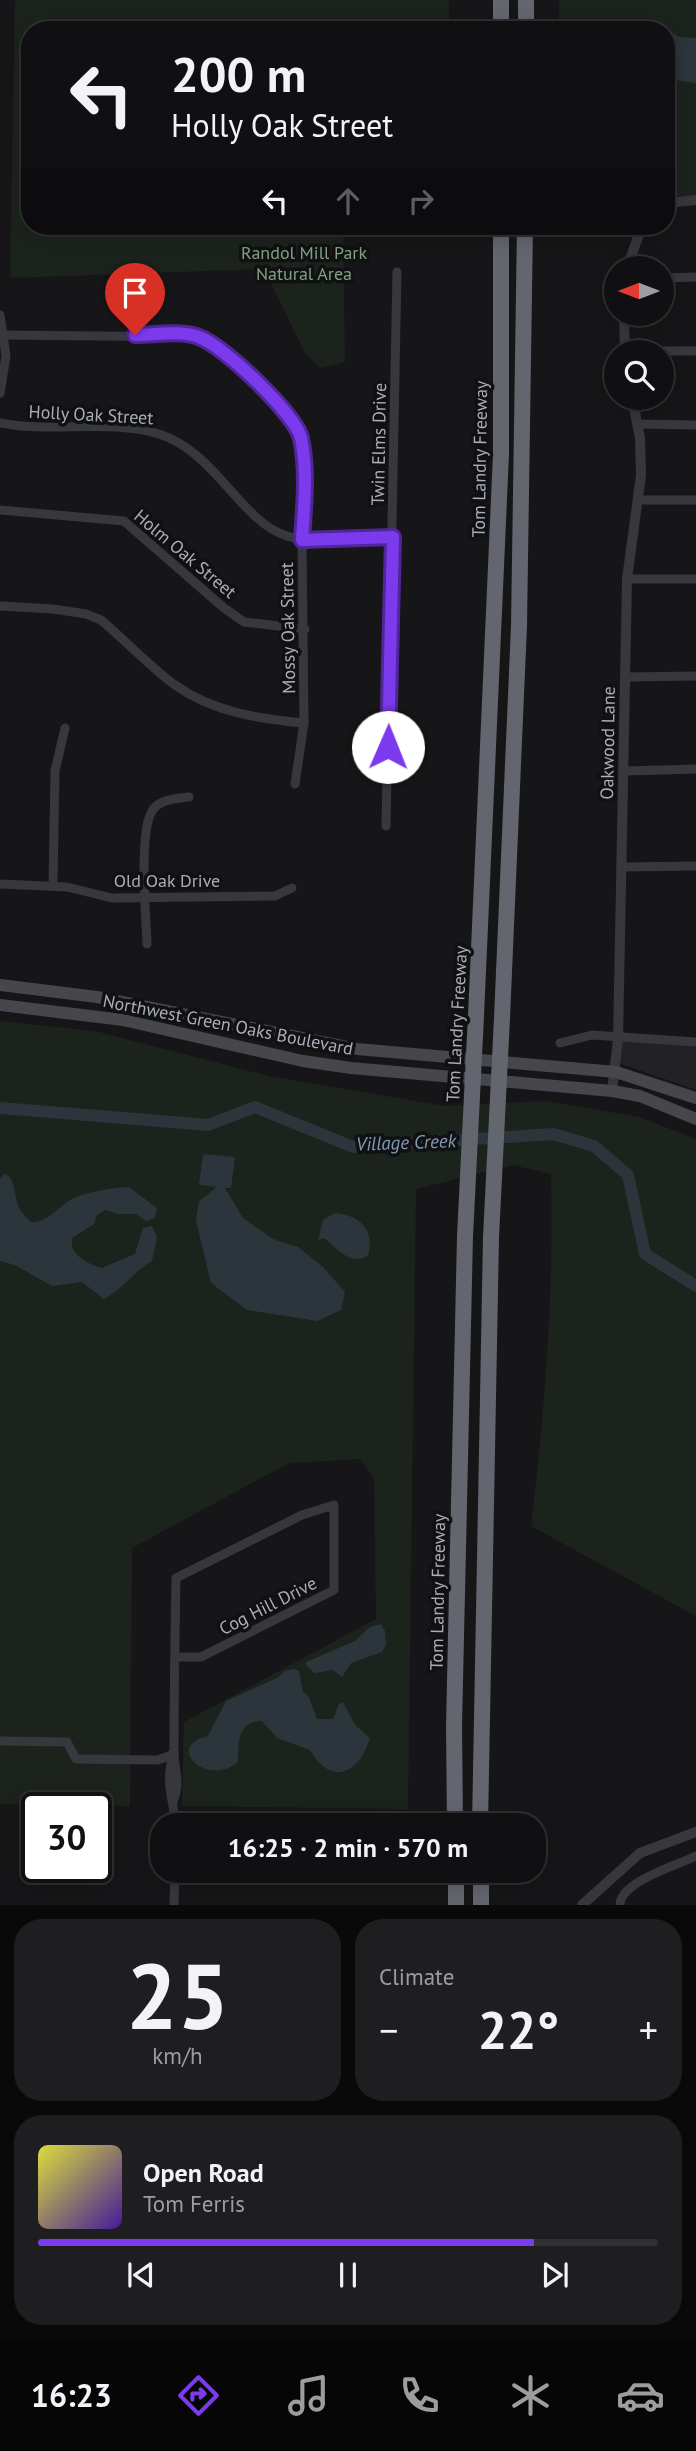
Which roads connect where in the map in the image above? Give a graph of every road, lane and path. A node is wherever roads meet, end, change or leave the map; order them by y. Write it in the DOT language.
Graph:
graph roads {
  1 [pos="501,0"];
  2 [pos="526,0"];
  3 [pos="501,21"];
  4 [pos="526,21"];
  5 [pos="696,200"];
  6 [pos="675,202"];
  7 [pos="501,235"];
  8 [pos="525,235"];
  9 [pos="639,235"];
  10 [pos="631,256"];
  11 [pos="397,272"];
  12 [pos="696,277"];
  13 [pos="674,278"];
  14 [pos="0,315"];
  15 [pos="2,335"];
  16 [pos="674,351"];
  17 [pos="696,351"];
  18 [pos="0,393"];
  19 [pos="634,410"];
  20 [pos="0,423"];
  21 [pos="637,424"];
  22 [pos="696,425"];
  23 [pos="638,500"];
  24 [pos="696,500"];
  25 [pos="0,510"];
  26 [pos="393,537"];
  27 [pos="302,540"];
  28 [pos="627,579"];
  29 [pos="696,579"];
  30 [pos="0,606"];
  31 [pos="305,629"];
  32 [pos="696,676"];
  33 [pos="626,677"];
  34 [pos="304,723"];
  35 [pos="65,728"];
  36 [pos="696,769"];
  37 [pos="625,771"];
  38 [pos="295,784"];
  39 [pos="189,797"];
  40 [pos="386,826"];
  41 [pos="696,866"];
  42 [pos="621,867"];
  43 [pos="0,884"];
  44 [pos="53,886"];
  45 [pos="292,888"];
  46 [pos="145,899"];
  47 [pos="147,944"];
  48 [pos="0,985"];
  49 [pos="0,1005"];
  50 [pos="618,1039"];
  51 [pos="696,1042"];
  52 [pos="560,1043"];
  53 [pos="616,1072"];
  54 [pos="612,1091"];
  55 [pos="696,1098"];
  56 [pos="696,1119"];
  57 [pos="174,1657"];
  58 [pos="0,1741"];
  59 [pos="174,1754"];
  60 [pos="174,1813"];
  61 [pos="455,1813"];
  62 [pos="480,1813"];
  63 [pos="696,1832"];
  64 [pos="696,1856"];
  65 [pos="614,1874"];
  66 [pos="174,1883"];
  67 [pos="456,1883"];
  68 [pos="481,1883"];
  69 [pos="626,1891"];
  70 [pos="174,1905"];
  71 [pos="456,1905"];
  72 [pos="481,1905"];
  73 [pos="582,1905"];
  74 [pos="620,1905"];
  1 -- 3 [label="highway"];
  2 -- 4 [label="highway"];
  5 -- 6 [label="street"];
  7 -- 61 [label="highway, Tom Landry Freeway, bridge"];
  8 -- 62 [label="highway, bridge"];
  9 -- 10 [label="street"];
  11 -- 26 [label="street, Twin Elms Drive"];
  12 -- 13 [label="street"];
  14 -- 15 [label="street"];
  15 -- 18 [label="street"];
  15 -- 27 [label="street, Mossy Oak Street"];
  16 -- 17 [label="street"];
  19 -- 21 [label="street, Oakwood Lane"];
  20 -- 27 [label="street, Holly Oak Street"];
  21 -- 22 [label="street"];
  21 -- 23 [label="street, Oakwood Lane"];
  23 -- 24 [label="street"];
  23 -- 28 [label="street, Oakwood Lane"];
  25 -- 31 [label="street, Holm Oak Street"];
  26 -- 27 [label="street, Holly Oak Street"];
  26 -- 40 [label="street, Twin Elms Drive"];
  27 -- 31 [label="street, Mossy Oak Street"];
  28 -- 29 [label="street"];
  28 -- 33 [label="street, Oakwood Lane"];
  30 -- 34 [label="street"];
  31 -- 34 [label="street, Mossy Oak Street"];
  32 -- 33 [label="street"];
  33 -- 37 [label="street, Oakwood Lane"];
  34 -- 38 [label="street, Mossy Oak Street"];
  35 -- 44 [label="street"];
  36 -- 37 [label="street"];
  37 -- 42 [label="street, Oakwood Lane"];
  39 -- 46 [label="street"];
  41 -- 42 [label="street"];
  42 -- 50 [label="street, Oakwood Lane"];
  43 -- 44 [label="street, Old Oak Drive"];
  44 -- 46 [label="street, Old Oak Drive"];
  45 -- 46 [label="street, Old Oak Drive"];
  46 -- 47 [label="street"];
  48 -- 53 [label="main road, Northwest Green Oaks Boulevard"];
  49 -- 54 [label="main road, Northwest Green Oaks Boulevard"];
  50 -- 51 [label="street"];
  50 -- 52 [label="street"];
  50 -- 53 [label="street, Oakwood Lane"];
  53 -- 54 [label="street, Oakwood Lane"];
  53 -- 55 [label="main road, Northwest Green Oaks Boulevard"];
  54 -- 56 [label="main road, Northwest Green Oaks Boulevard"];
  57 -- 57 [label="street, Cog Hill Drive"];
  57 -- 59 [label="street"];
  58 -- 59 [label="street"];
  59 -- 60 [label="street"];
  63 -- 65 [label="street"];
  64 -- 69 [label="street"];
  65 -- 69 [label="street"];
  65 -- 73 [label="street"];
  66 -- 70 [label="street"];
  67 -- 71 [label="highway"];
  68 -- 72 [label="highway"];
  69 -- 74 [label="street"];
}
